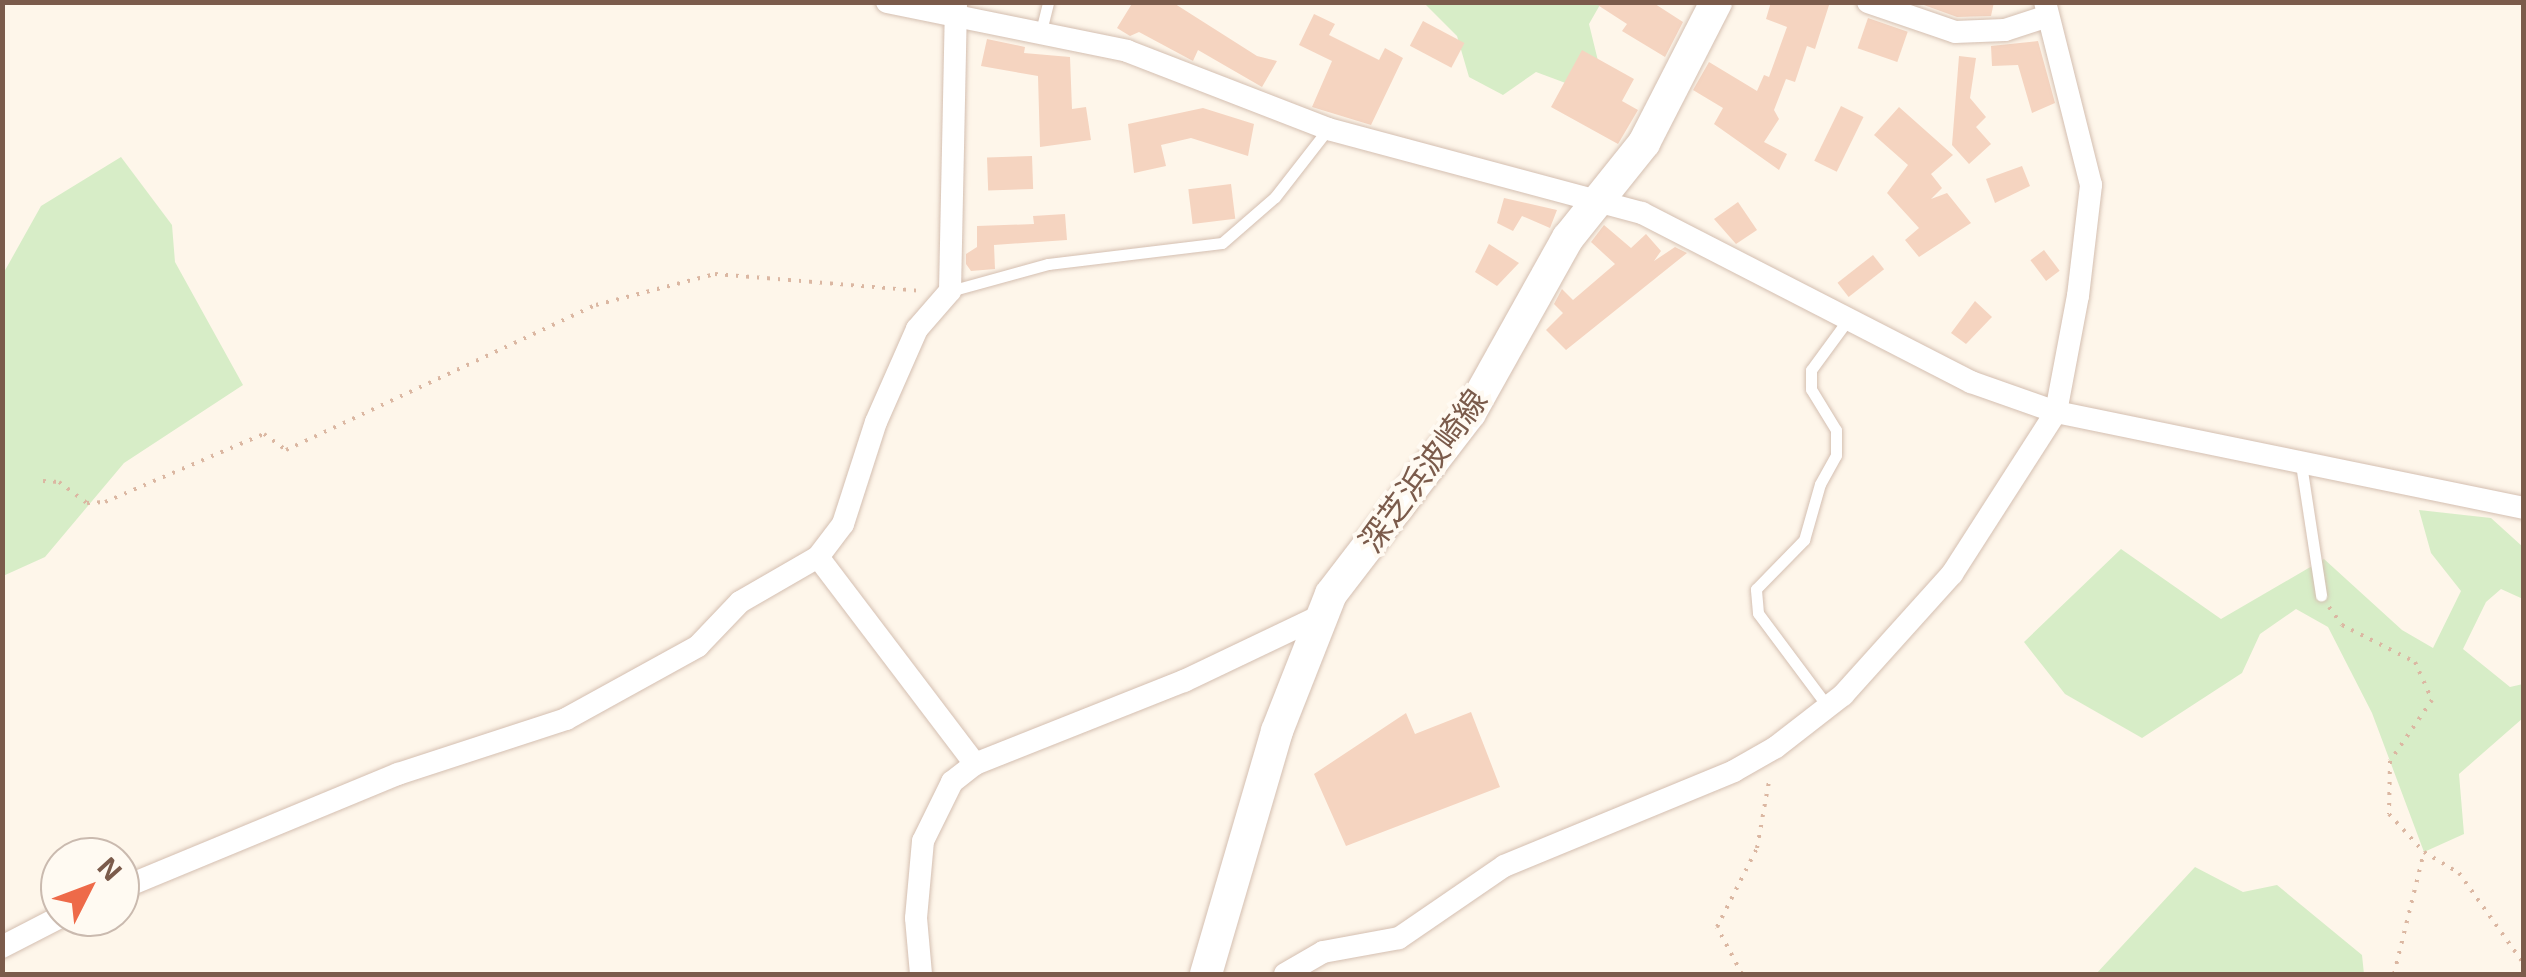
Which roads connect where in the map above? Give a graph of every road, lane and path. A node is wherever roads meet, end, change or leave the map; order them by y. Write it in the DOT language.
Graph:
graph roads {
  1 [pos="887,2"];
  2 [pos="1048,2"];
  3 [pos="1716,2"];
  4 [pos="1868,2"];
  5 [pos="954,7"];
  6 [pos="2045,10"];
  7 [pos="1040,32"];
  8 [pos="1328,129"];
  9 [pos="1596,198"];
  10 [pos="948,293"];
  11 [pos="1847,321"];
  12 [pos="2056,412"];
  13 [pos="2301,464"];
  14 [pos="43,481"];
  15 [pos="2524,508"];
  16 [pos="818,557"];
  17 [pos="2320,595"];
  18 [pos="1320,616"];
  19 [pos="1828,707"];
  20 [pos="1776,747"];
  21 [pos="974,764"];
  22 [pos="2424,852"];
  23 [pos="140,881"];
  24 [pos="40,927"];
  25 [pos="2,947"];
  26 [pos="2524,964"];
  27 [pos="920,974"];
  28 [pos="1206,974"];
  29 [pos="1284,974"];
  30 [pos="1742,974"];
  31 [pos="2394,974"];
  1 -- 5 [label="street"];
  2 -- 7 [label="lane"];
  3 -- 9 [label="main road, 深芝浜波崎線"];
  4 -- 6 [label="street"];
  5 -- 7 [label="street"];
  5 -- 10 [label="street"];
  6 -- 12 [label="street"];
  7 -- 8 [label="street"];
  8 -- 9 [label="street"];
  8 -- 10 [label="lane"];
  9 -- 11 [label="street"];
  9 -- 18 [label="main road, 深芝浜波崎線"];
  10 -- 14 [label="path"];
  10 -- 16 [label="street"];
  11 -- 12 [label="street"];
  11 -- 19 [label="lane"];
  12 -- 13 [label="street"];
  12 -- 19 [label="street"];
  13 -- 15 [label="street"];
  13 -- 17 [label="lane"];
  16 -- 21 [label="street"];
  16 -- 23 [label="street"];
  17 -- 22 [label="path"];
  18 -- 21 [label="street"];
  18 -- 28 [label="main road, 深芝浜波崎線"];
  19 -- 20 [label="street"];
  20 -- 29 [label="street"];
  20 -- 30 [label="path"];
  21 -- 27 [label="street"];
  22 -- 26 [label="path"];
  22 -- 31 [label="path"];
  24 -- 25 [label="street"];
}
